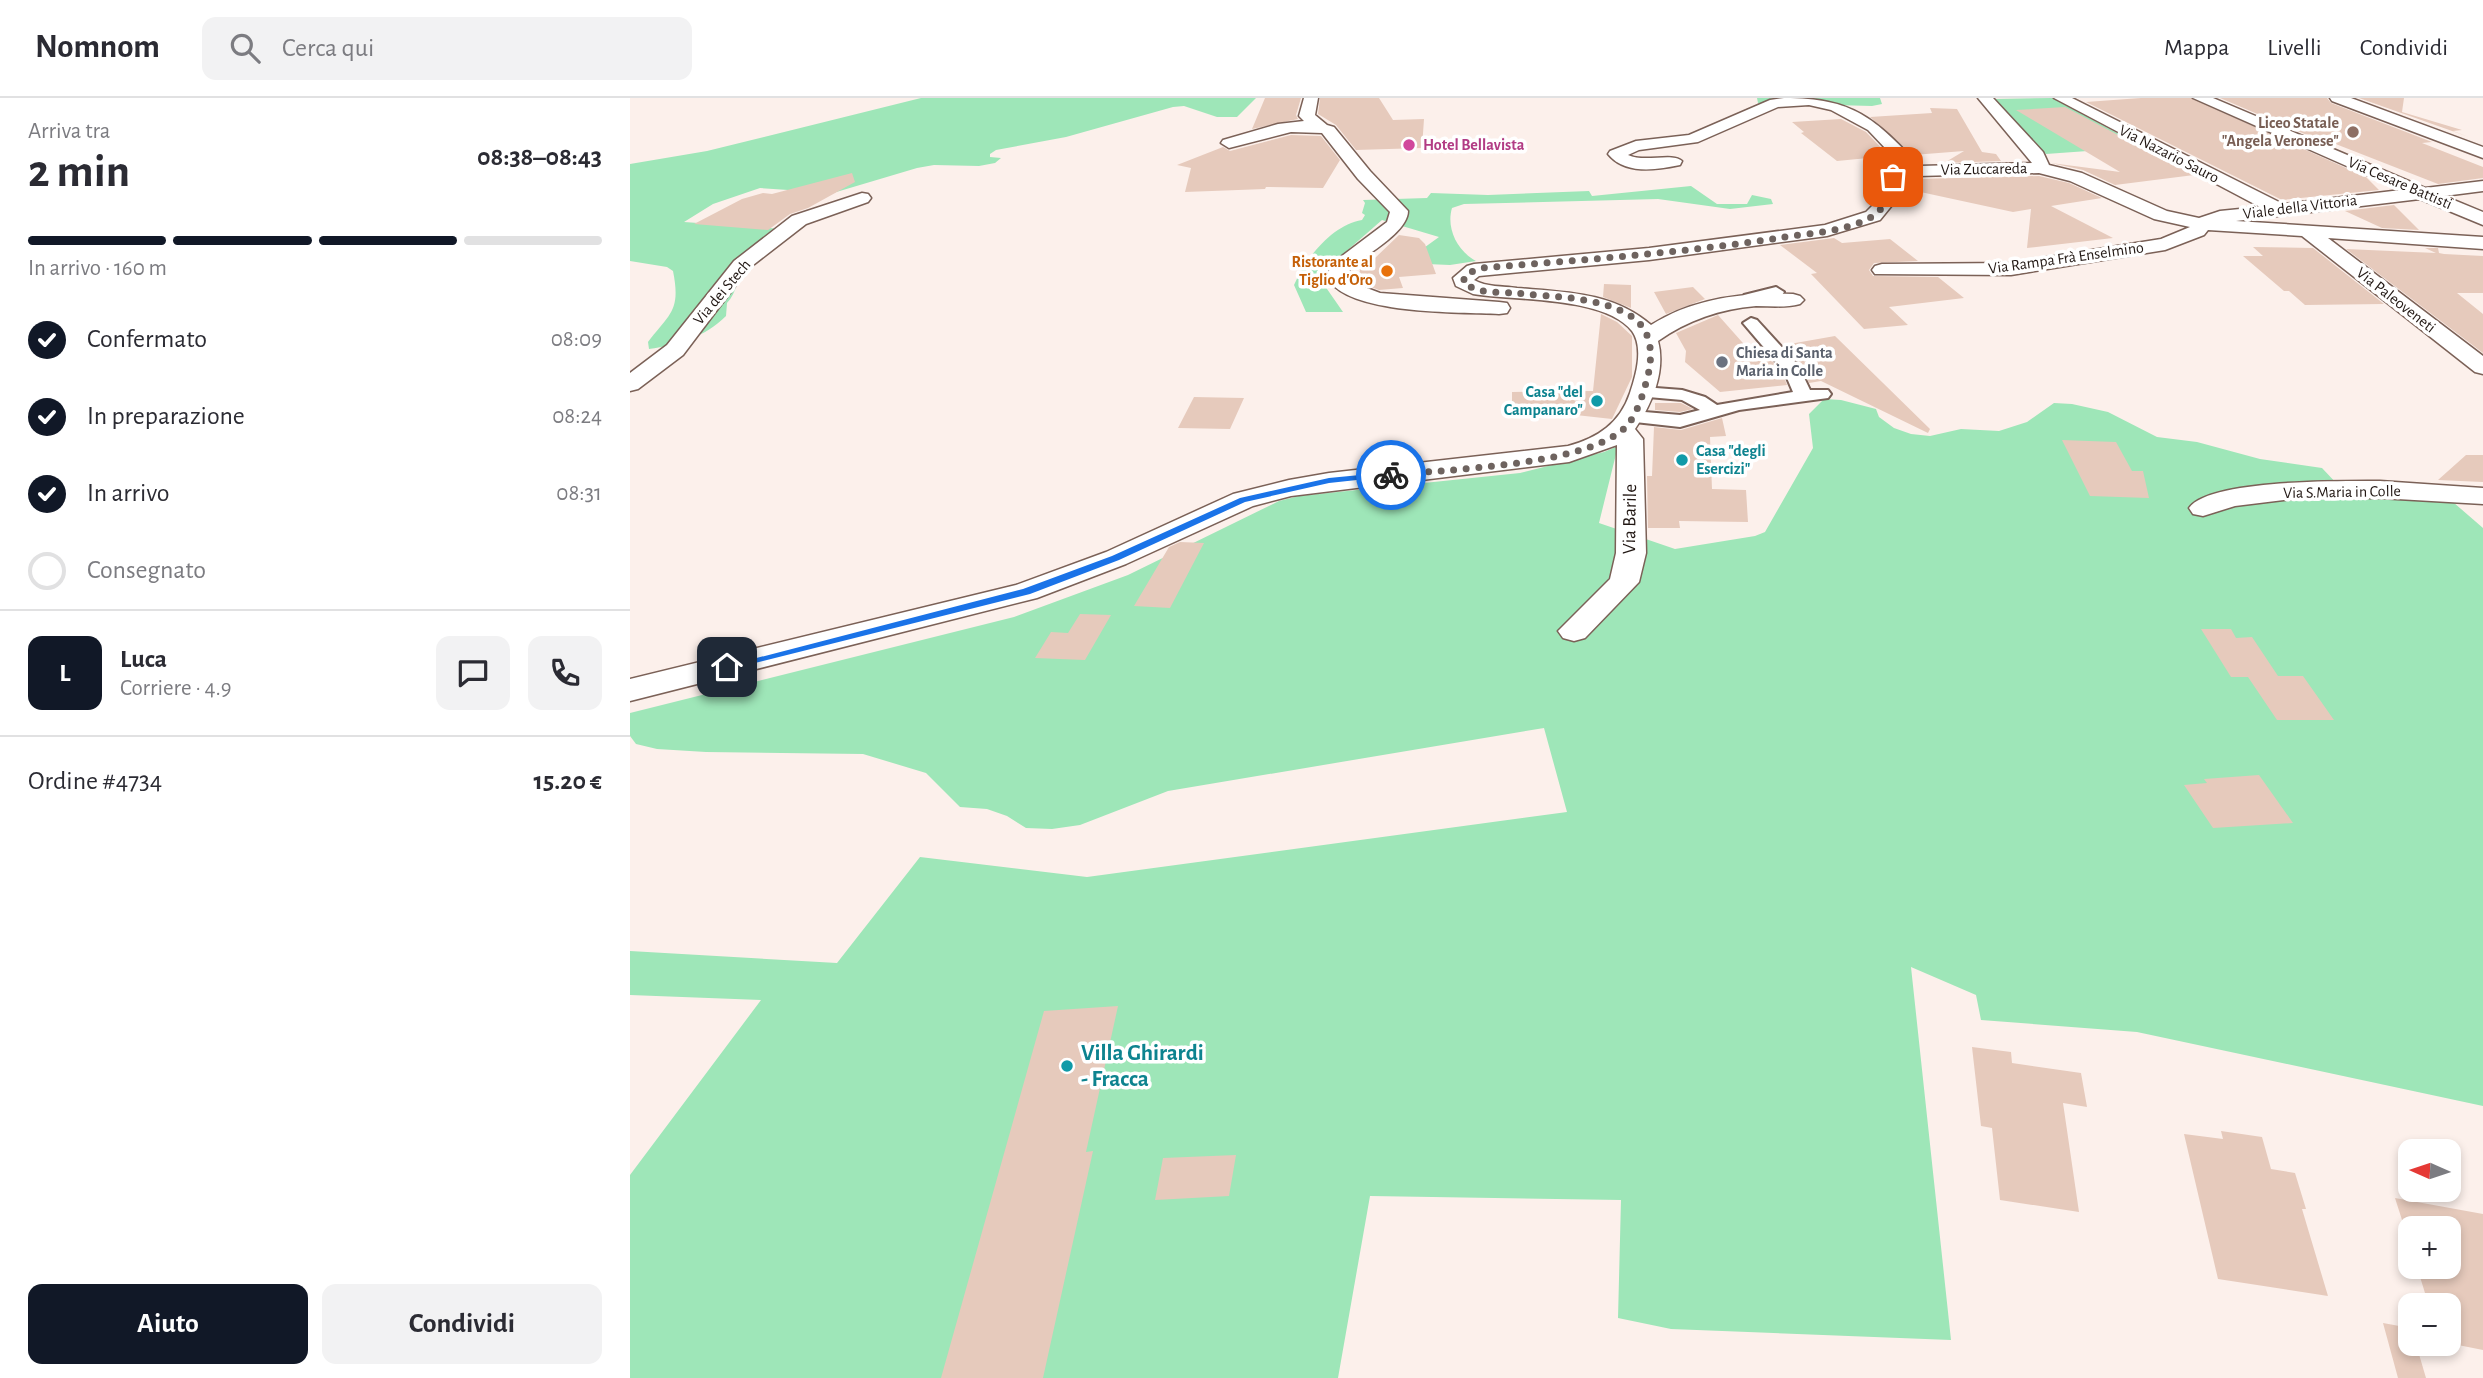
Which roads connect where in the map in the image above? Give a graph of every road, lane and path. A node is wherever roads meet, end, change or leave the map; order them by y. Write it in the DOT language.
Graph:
graph roads {
  1 [pos="1311,98"];
  2 [pos="1985,98"];
  3 [pos="2061,98"];
  4 [pos="2200,98"];
  5 [pos="2337,98"];
  6 [pos="2377,98"];
  7 [pos="1321,128"];
  8 [pos="2468,130"];
  9 [pos="1229,144"];
  10 [pos="2483,153"];
  11 [pos="1674,161"];
  12 [pos="2039,168"];
  13 [pos="1916,172"];
  14 [pos="2483,186"];
  15 [pos="2421,192"];
  16 [pos="862,198"];
  17 [pos="2278,209"];
  18 [pos="2483,219"];
  19 [pos="2202,224"];
  20 [pos="2309,233"];
  21 [pos="2483,243"];
  22 [pos="1882,270"];
  23 [pos="1774,299"];
  24 [pos="1617,310"];
  25 [pos="1751,323"];
  26 [pos="1648,337"];
  27 [pos="2483,367"];
  28 [pos="630,384"];
  29 [pos="1633,413"];
  30 [pos="1715,414"];
  31 [pos="2483,496"];
  32 [pos="2203,508"];
  33 [pos="1574,631"];
  34 [pos="630,690"];
  1 -- 7 [label="street"];
  2 -- 12 [label="street"];
  3 -- 17 [label="street, Via Nazario Sauro"];
  4 -- 15 [label="street, Via Cesare Battisti"];
  5 -- 10 [label="street"];
  6 -- 8 [label="street"];
  7 -- 9 [label="street"];
  7 -- 24 [label="street"];
  11 -- 13 [label="street"];
  12 -- 13 [label="street, Via Zuccareda"];
  12 -- 19 [label="street, Via Zuccareda"];
  13 -- 24 [label="street, Via Zuccareda"];
  14 -- 15 [label="street, Viale della Vittoria"];
  15 -- 17 [label="street, Viale della Vittoria"];
  15 -- 18 [label="street, Via Cesare Battisti"];
  16 -- 28 [label="street, Via dei Stech"];
  17 -- 19 [label="street, Viale della Vittoria"];
  19 -- 20 [label="street, Via Zuccareda"];
  19 -- 22 [label="street, Via Rampa Frà Enselmino"];
  20 -- 21 [label="street, Via Zuccareda"];
  20 -- 27 [label="street, Via Paleoveneti"];
  23 -- 26 [label="street"];
  24 -- 26 [label="street"];
  25 -- 30 [label="street"];
  26 -- 29 [label="street"];
  29 -- 30 [label="street"];
  29 -- 30 [label="street"];
  29 -- 33 [label="street, Via Barile"];
  29 -- 34 [label="street"];
  31 -- 32 [label="street, Via S.Maria in Colle"];
}
